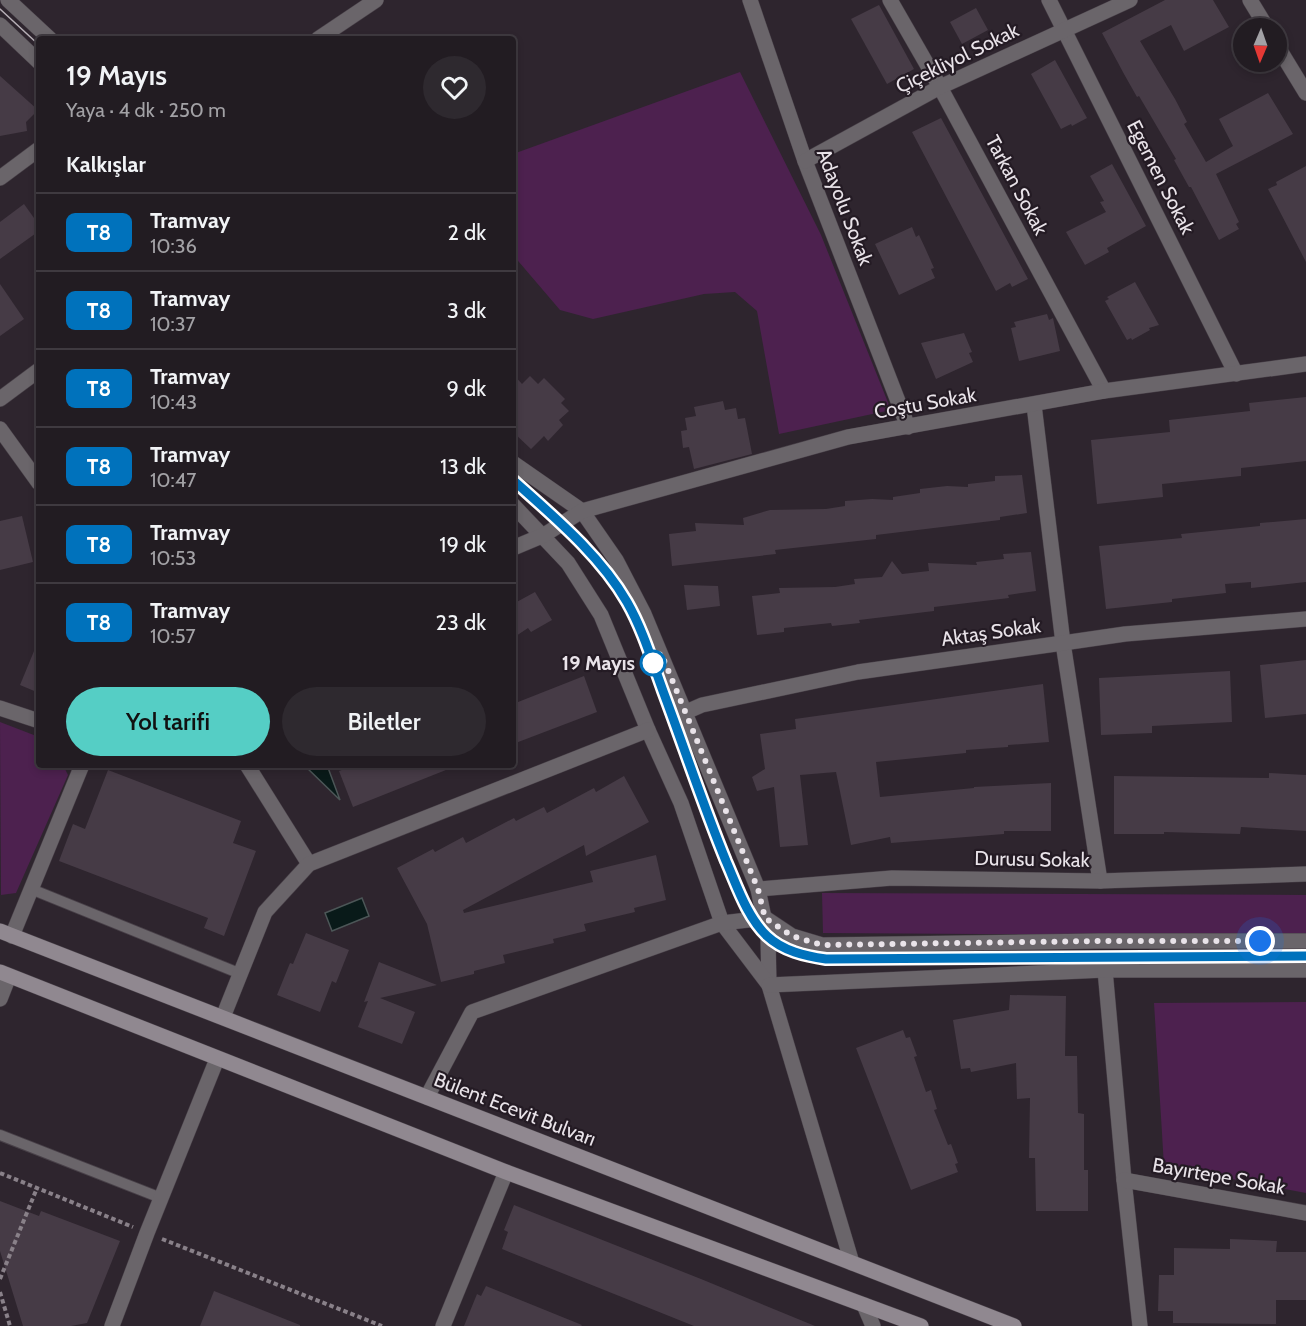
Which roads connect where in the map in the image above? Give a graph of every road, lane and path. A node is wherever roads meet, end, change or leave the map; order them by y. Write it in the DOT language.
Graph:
graph roads {
  1 [pos="8,0"];
  2 [pos="376,0"];
  3 [pos="750,0"];
  4 [pos="890,0"];
  5 [pos="1049,0"];
  6 [pos="1130,0"];
  7 [pos="1250,0"];
  8 [pos="1261,18"];
  9 [pos="0,25"];
  10 [pos="1064,30"];
  11 [pos="47,36"];
  12 [pos="322,36"];
  13 [pos="36,59"];
  14 [pos="1287,62"];
  15 [pos="940,87"];
  16 [pos="1306,93"];
  17 [pos="36,151"];
  18 [pos="805,161"];
  19 [pos="0,178"];
  20 [pos="1306,364"];
  21 [pos="36,372"];
  22 [pos="1236,374"];
  23 [pos="1104,391"];
  24 [pos="0,399"];
  25 [pos="1034,405"];
  26 [pos="908,427"];
  27 [pos="0,429"];
  28 [pos="516,465"];
  29 [pos="36,479"];
  30 [pos="516,508"];
  31 [pos="582,511"];
  32 [pos="544,535"];
  33 [pos="516,547"];
  34 [pos="1306,619"];
  35 [pos="1063,643"];
  36 [pos="0,708"];
  37 [pos="686,712"];
  38 [pos="36,720"];
  39 [pos="648,730"];
  40 [pos="81,768"];
  41 [pos="249,768"];
  42 [pos="309,864"];
  43 [pos="1306,874"];
  44 [pos="1100,881"];
  45 [pos="31,889"];
  46 [pos="758,889"];
  47 [pos="765,918"];
  48 [pos="722,923"];
  49 [pos="6,934"];
  50 [pos="1306,941"];
  51 [pos="1306,969"];
  52 [pos="1105,970"];
  53 [pos="5,974"];
  54 [pos="241,974"];
  55 [pos="769,985"];
  56 [pos="0,999"];
  57 [pos="223,1017"];
  58 [pos="217,1059"];
  59 [pos="427,1096"];
  60 [pos="0,1135"];
  61 [pos="506,1172"];
  62 [pos="0,1173"];
  63 [pos="1124,1180"];
  64 [pos="37,1188"];
  65 [pos="161,1198"];
  66 [pos="1306,1213"];
  67 [pos="147,1233"];
  68 [pos="852,1263"];
  69 [pos="0,1279"];
  70 [pos="0,1292"];
  71 [pos="864,1305"];
  72 [pos="10,1326"];
  73 [pos="112,1326"];
  74 [pos="382,1326"];
  75 [pos="442,1326"];
  76 [pos="873,1326"];
  77 [pos="921,1326"];
  78 [pos="1014,1326"];
  79 [pos="1140,1326"];
  1 -- 11 [label="street"];
  2 -- 12 [label="street"];
  3 -- 18 [label="street, Adayolu Sokak"];
  4 -- 15 [label="street, Tarkan Sokak"];
  5 -- 10 [label="street, Egemen Sokak"];
  6 -- 10 [label="street, Çiçekliyol Sokak"];
  7 -- 8 [label="street"];
  9 -- 13 [label="street"];
  10 -- 15 [label="street, Çiçekliyol Sokak"];
  10 -- 22 [label="street, Egemen Sokak"];
  14 -- 16 [label="street"];
  15 -- 18 [label="street, Çiçekliyol Sokak"];
  15 -- 23 [label="street, Tarkan Sokak"];
  17 -- 19 [label="street"];
  18 -- 26 [label="street, Adayolu Sokak"];
  20 -- 22 [label="street, Coştu Sokak"];
  21 -- 24 [label="street"];
  22 -- 23 [label="street, Coştu Sokak"];
  23 -- 25 [label="street, Coştu Sokak"];
  25 -- 26 [label="street, Coştu Sokak"];
  25 -- 35 [label="street"];
  26 -- 31 [label="street, Coştu Sokak"];
  27 -- 29 [label="street"];
  28 -- 31 [label="street"];
  30 -- 32 [label="street"];
  31 -- 32 [label="street, Coştu Sokak"];
  31 -- 37 [label="street"];
  32 -- 33 [label="street, Coştu Sokak"];
  32 -- 39 [label="street"];
  34 -- 35 [label="street, Aktaş Sokak"];
  35 -- 37 [label="street, Aktaş Sokak"];
  35 -- 44 [label="street"];
  36 -- 38 [label="street"];
  37 -- 46 [label="street"];
  39 -- 42 [label="street"];
  39 -- 48 [label="street"];
  40 -- 45 [label="street"];
  41 -- 42 [label="street"];
  42 -- 54 [label="street"];
  43 -- 44 [label="street, Durusu Sokak"];
  44 -- 46 [label="street, Durusu Sokak"];
  45 -- 49 [label="street"];
  45 -- 54 [label="lane"];
  46 -- 47 [label="street"];
  47 -- 48 [label="street"];
  47 -- 50 [label="street"];
  47 -- 55 [label="street"];
  48 -- 55 [label="street"];
  48 -- 59 [label="street"];
  49 -- 57 [label="main road, Bülent Ecevit Bulvarı"];
  51 -- 52 [label="street"];
  52 -- 55 [label="street"];
  52 -- 63 [label="street"];
  53 -- 56 [label="street"];
  53 -- 58 [label="main road"];
  54 -- 57 [label="street"];
  55 -- 68 [label="street"];
  57 -- 59 [label="main road, Bülent Ecevit Bulvarı"];
  58 -- 61 [label="main road"];
  58 -- 65 [label="street"];
  59 -- 68 [label="main road, Bülent Ecevit Bulvarı"];
  60 -- 65 [label="lane"];
  61 -- 71 [label="main road"];
  61 -- 75 [label="street"];
  62 -- 64 [label="path"];
  63 -- 66 [label="street, Bayırtepe Sokak"];
  63 -- 79 [label="street"];
  64 -- 67 [label="path"];
  64 -- 69 [label="path"];
  65 -- 67 [label="street"];
  67 -- 73 [label="street"];
  67 -- 74 [label="path"];
  68 -- 78 [label="main road, Bülent Ecevit Bulvarı"];
  70 -- 72 [label="path"];
  71 -- 76 [label="street"];
  71 -- 77 [label="main road"];
}
